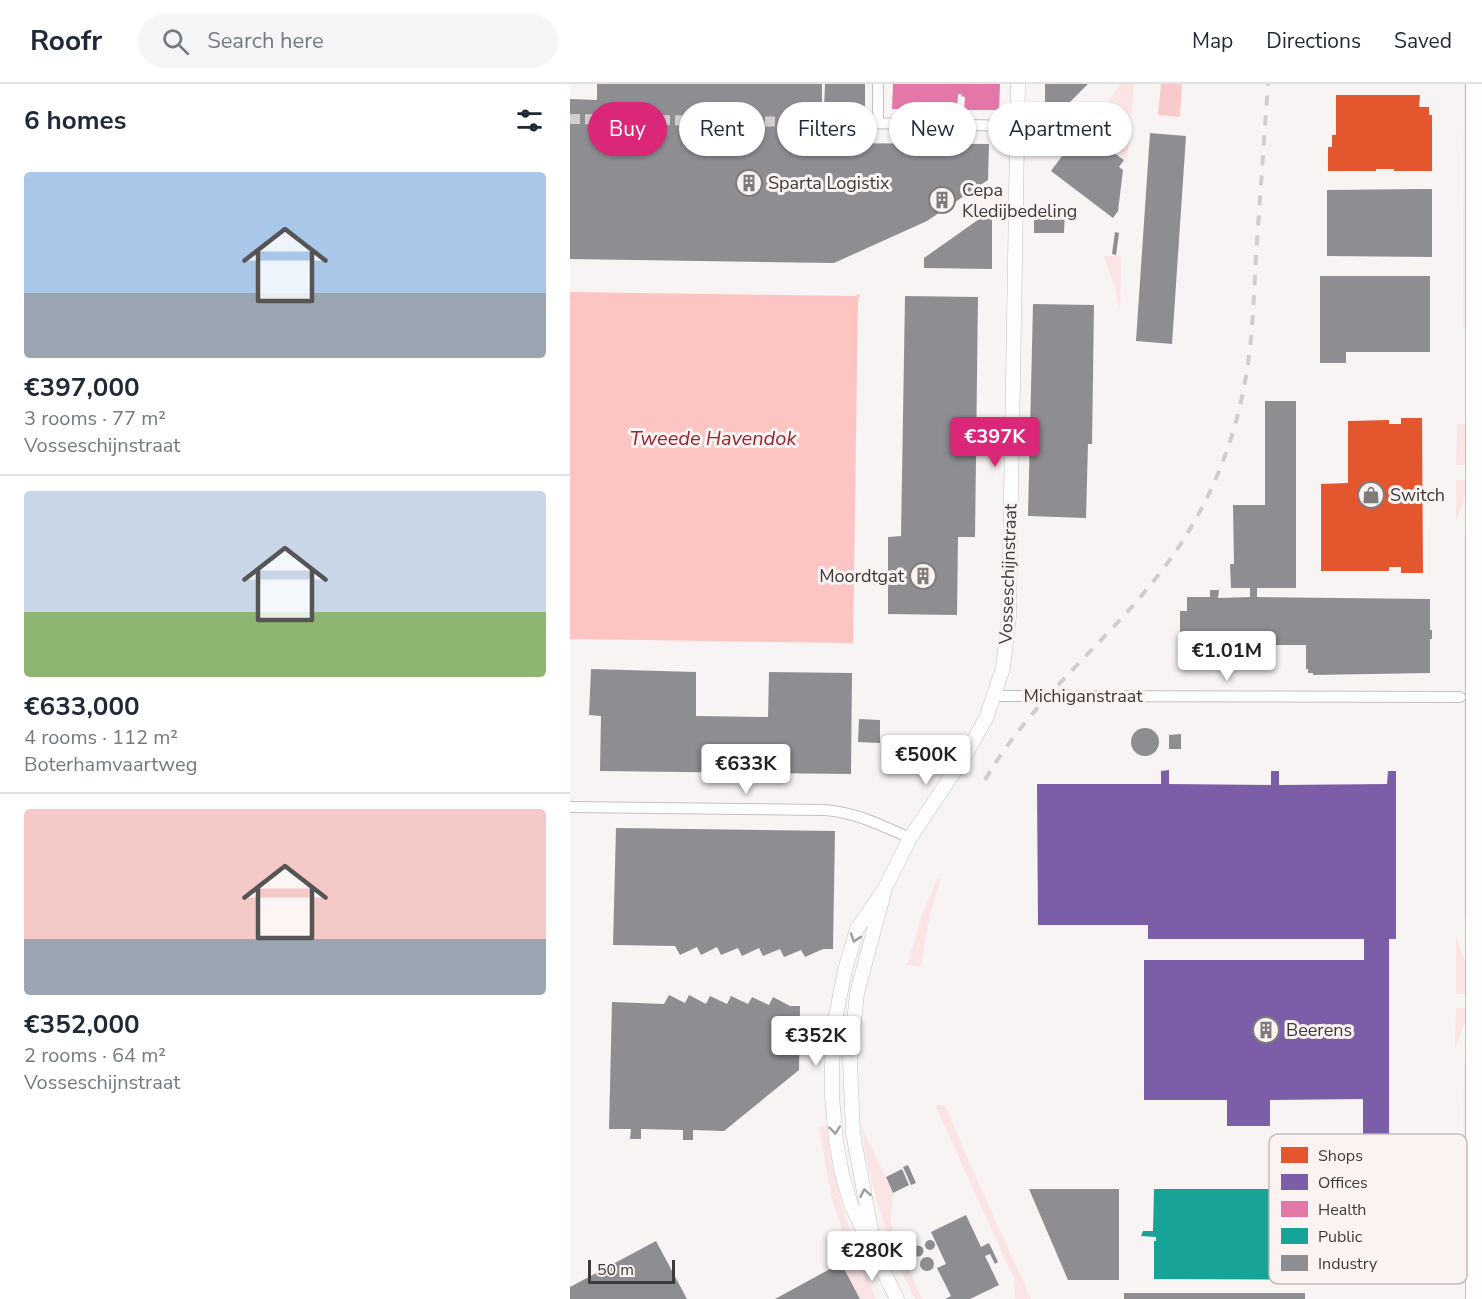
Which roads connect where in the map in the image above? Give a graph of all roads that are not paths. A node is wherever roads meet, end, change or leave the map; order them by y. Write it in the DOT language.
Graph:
graph roads {
  1 [pos="878,84"];
  2 [pos="1018,84"];
  3 [pos="1474,84"];
  4 [pos="1018,102"];
  5 [pos="878,123"];
  6 [pos="988,125"];
  7 [pos="1018,156"];
  8 [pos="1478,442"];
  9 [pos="994,696"];
  10 [pos="1460,696"];
  11 [pos="570,807"];
  12 [pos="910,838"];
  13 [pos="897,1299"];
  14 [pos="1474,1299"];
  1 -- 5 [label="street"];
  2 -- 4 [label="street, Vosseschijnstraat"];
  3 -- 8 [label="main road"];
  5 -- 6 [label="street"];
  7 -- 9 [label="street, Vosseschijnstraat"];
  8 -- 14 [label="main road"];
  9 -- 10 [label="street, Michiganstraat"];
  9 -- 12 [label="street, Vosseschijnstraat"];
  11 -- 12 [label="street"];
  12 -- 13 [label="street, Vosseschijnstraat"];
}
